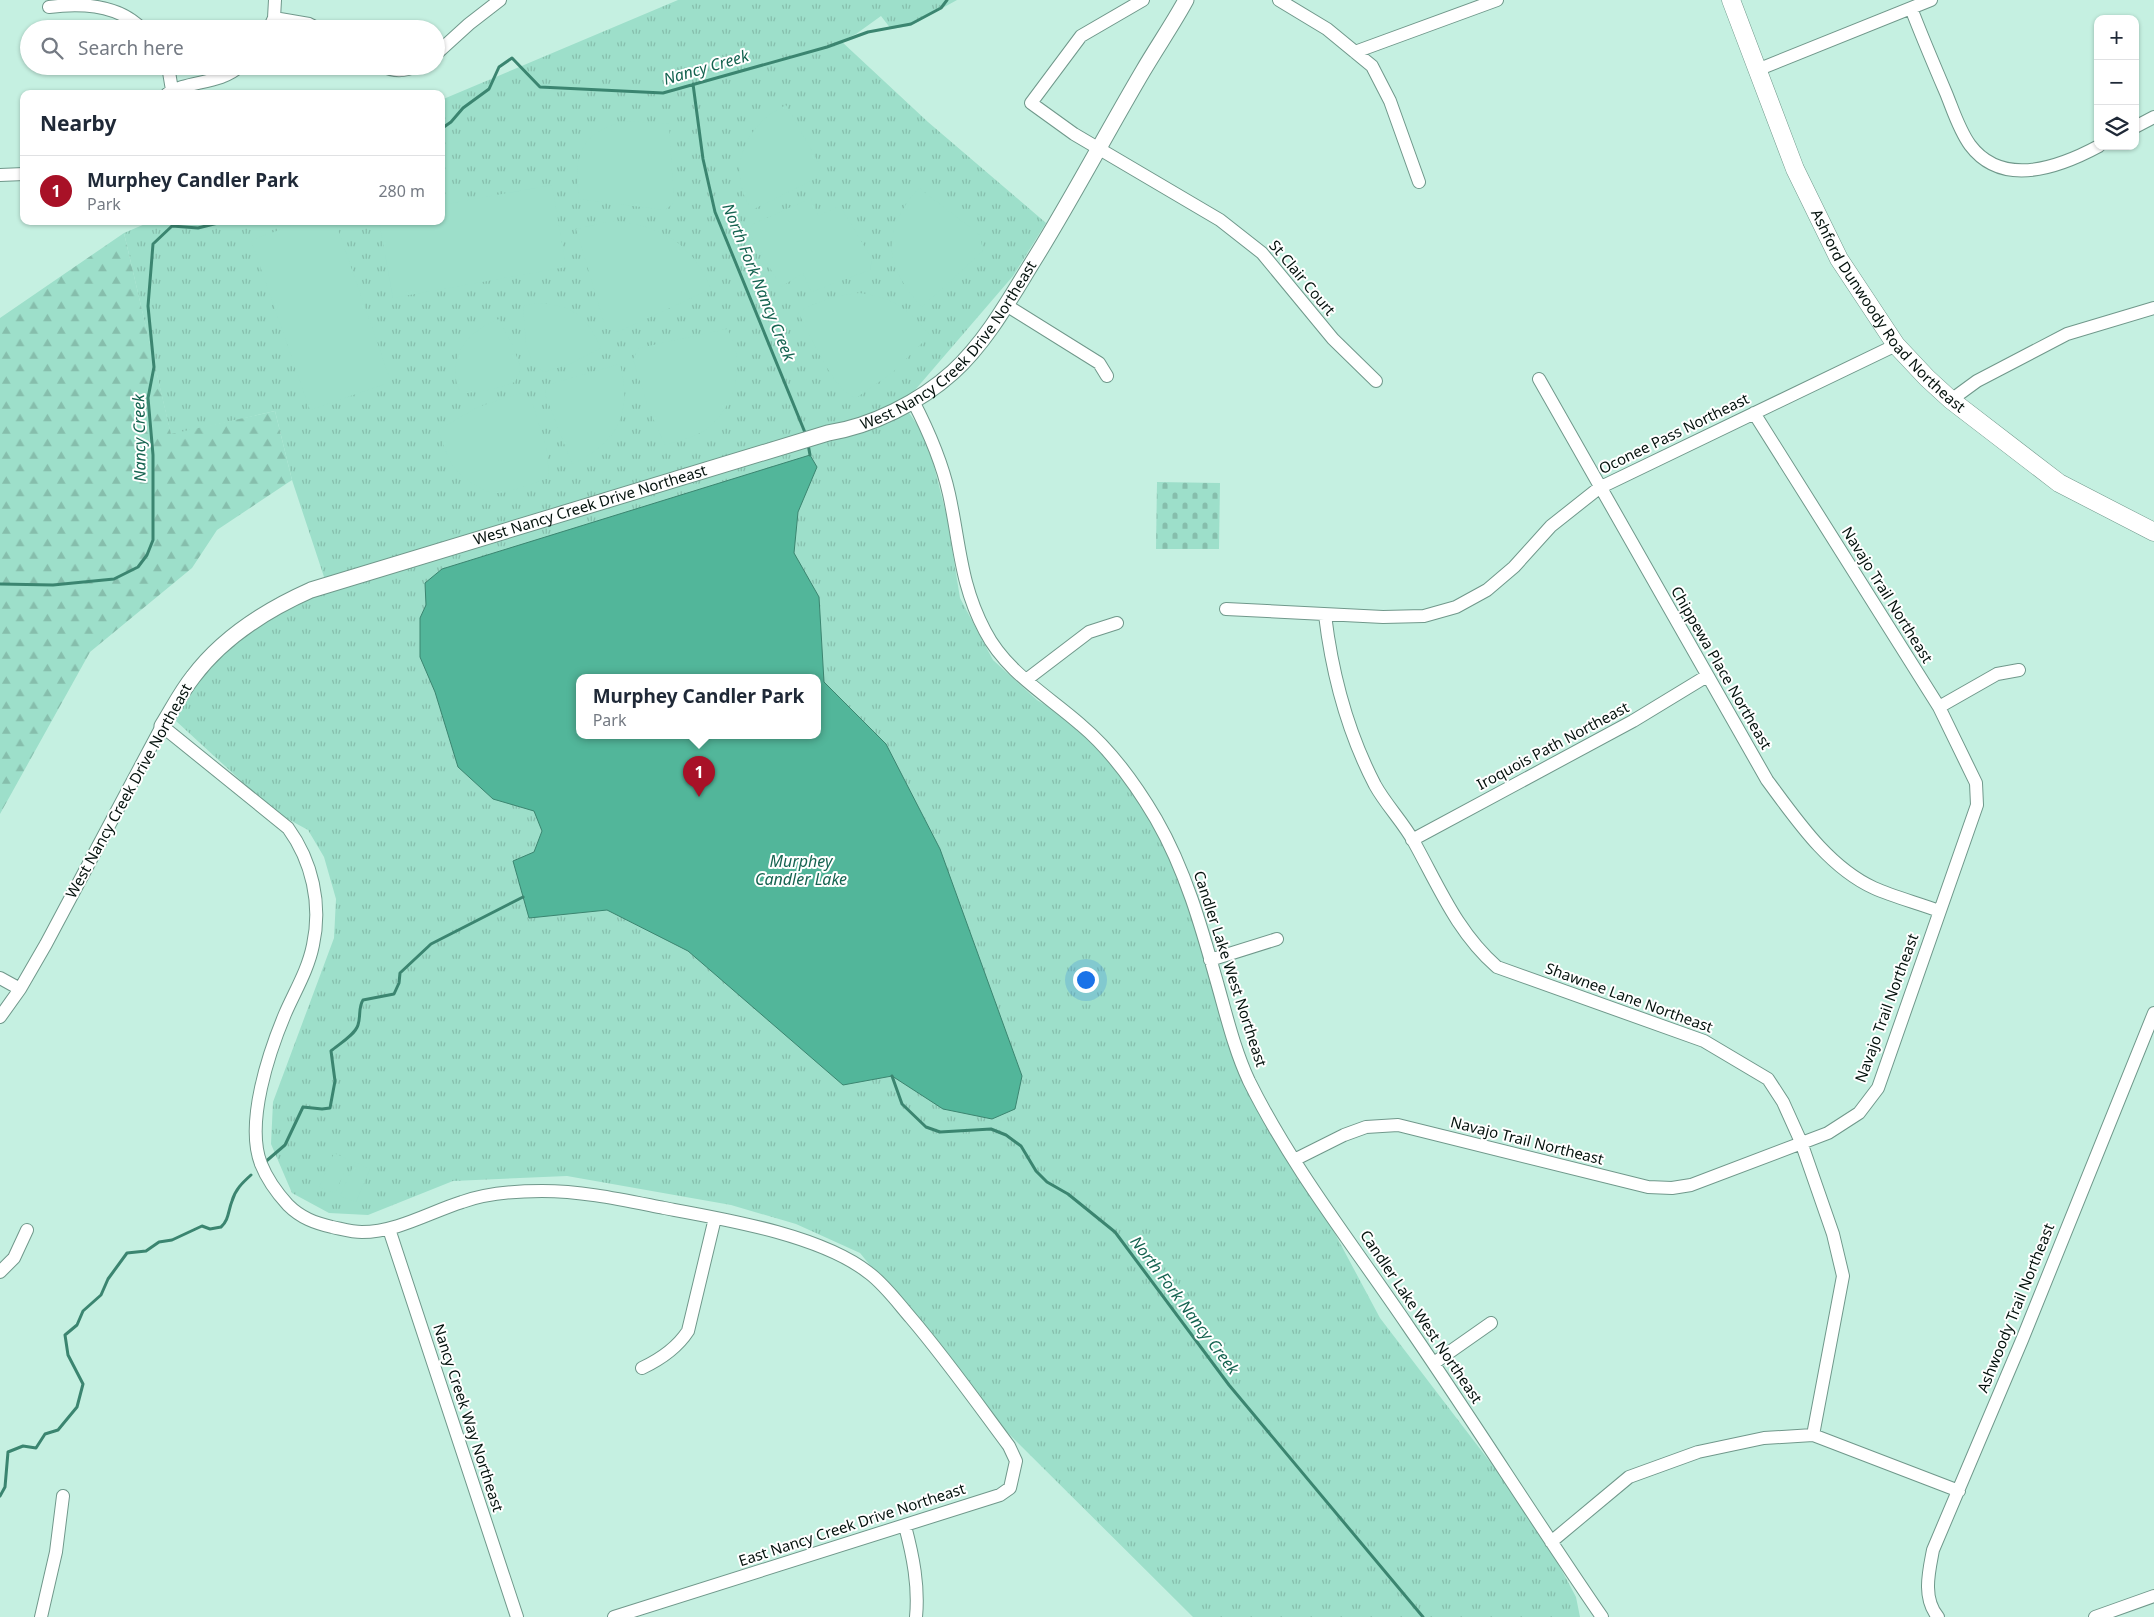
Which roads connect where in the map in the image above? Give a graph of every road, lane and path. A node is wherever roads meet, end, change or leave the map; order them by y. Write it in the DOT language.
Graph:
graph roads {
  1 [pos="275,0"];
  2 [pos="500,0"];
  3 [pos="1143,0"];
  4 [pos="1186,0"];
  5 [pos="1279,0"];
  6 [pos="1497,0"];
  7 [pos="1731,0"];
  8 [pos="1931,0"];
  9 [pos="49,6"];
  10 [pos="1911,8"];
  11 [pos="130,20"];
  12 [pos="272,20"];
  13 [pos="445,46"];
  14 [pos="1355,52"];
  15 [pos="1757,70"];
  16 [pos="169,75"];
  17 [pos="222,75"];
  18 [pos="170,90"];
  19 [pos="178,90"];
  20 [pos="2154,117"];
  21 [pos="2139,125"];
  22 [pos="2094,149"];
  23 [pos="1099,150"];
  24 [pos="20,174"];
  25 [pos="0,175"];
  26 [pos="1419,182"];
  27 [pos="1006,305"];
  28 [pos="2154,308"];
  29 [pos="1896,345"];
  30 [pos="1107,376"];
  31 [pos="1538,379"];
  32 [pos="1376,381"];
  33 [pos="1951,400"];
  34 [pos="913,401"];
  35 [pos="1754,413"];
  36 [pos="1600,488"];
  37 [pos="2154,532"];
  38 [pos="1226,609"];
  39 [pos="1326,615"];
  40 [pos="1117,623"];
  41 [pos="2020,670"];
  42 [pos="1707,676"];
  43 [pos="1026,680"];
  44 [pos="1939,707"];
  45 [pos="162,726"];
  46 [pos="1412,840"];
  47 [pos="1939,911"];
  48 [pos="1277,939"];
  49 [pos="1210,960"];
  50 [pos="0,978"];
  51 [pos="20,989"];
  52 [pos="2154,1013"];
  53 [pos="0,1017"];
  54 [pos="1801,1142"];
  55 [pos="1294,1160"];
  56 [pos="715,1218"];
  57 [pos="389,1229"];
  58 [pos="27,1230"];
  59 [pos="0,1272"];
  60 [pos="1491,1323"];
  61 [pos="1434,1363"];
  62 [pos="642,1368"];
  63 [pos="1813,1435"];
  64 [pos="1959,1491"];
  65 [pos="64,1496"];
  66 [pos="904,1526"];
  67 [pos="1551,1542"];
  68 [pos="2153,1595"];
  69 [pos="41,1617"];
  70 [pos="517,1617"];
  71 [pos="614,1617"];
  72 [pos="916,1617"];
  73 [pos="1602,1617"];
  74 [pos="1938,1617"];
  75 [pos="2095,1617"];
  1 -- 12 [label="street"];
  2 -- 13 [label="street"];
  3 -- 23 [label="street, St Clair Court"];
  4 -- 23 [label="street, West Nancy Creek Drive Northeast"];
  5 -- 14 [label="street"];
  6 -- 14 [label="street"];
  7 -- 15 [label="main road, Ashford Dunwoody Road Northeast"];
  8 -- 10 [label="street"];
  9 -- 11 [label="street"];
  10 -- 15 [label="street"];
  10 -- 22 [label="street"];
  14 -- 26 [label="street"];
  15 -- 29 [label="main road, Ashford Dunwoody Road Northeast"];
  16 -- 18 [label="street"];
  17 -- 19 [label="street"];
  20 -- 21 [label="street"];
  23 -- 27 [label="street, West Nancy Creek Drive Northeast"];
  23 -- 32 [label="street, St Clair Court"];
  24 -- 25 [label="street"];
  27 -- 30 [label="street"];
  27 -- 34 [label="street, West Nancy Creek Drive Northeast"];
  28 -- 33 [label="street"];
  29 -- 33 [label="main road, Ashford Dunwoody Road Northeast"];
  29 -- 35 [label="street, Oconee Pass Northeast"];
  31 -- 36 [label="street, Chippewa Place Northeast"];
  33 -- 37 [label="main road, Ashford Dunwoody Road Northeast"];
  34 -- 43 [label="street, Candler Lake West Northeast"];
  34 -- 45 [label="street, West Nancy Creek Drive Northeast"];
  35 -- 36 [label="street, Oconee Pass Northeast"];
  35 -- 44 [label="street, Navajo Trail Northeast"];
  36 -- 39 [label="street, Oconee Pass Northeast"];
  36 -- 42 [label="street, Chippewa Place Northeast"];
  38 -- 39 [label="street, Oconee Pass Northeast"];
  39 -- 46 [label="street, Shawnee Lane Northeast"];
  40 -- 43 [label="street"];
  41 -- 44 [label="street"];
  42 -- 46 [label="street, Iroquois Path Northeast"];
  42 -- 47 [label="street, Chippewa Place Northeast"];
  43 -- 49 [label="street, Candler Lake West Northeast"];
  44 -- 47 [label="street, Navajo Trail Northeast"];
  45 -- 51 [label="street, West Nancy Creek Drive Northeast"];
  45 -- 57 [label="street"];
  46 -- 54 [label="street, Shawnee Lane Northeast"];
  47 -- 54 [label="street, Navajo Trail Northeast"];
  48 -- 49 [label="street"];
  49 -- 55 [label="street, Candler Lake West Northeast"];
  50 -- 51 [label="street"];
  51 -- 53 [label="street, West Nancy Creek Drive Northeast"];
  52 -- 64 [label="street, Ashwoody Trail Northeast"];
  54 -- 55 [label="street, Navajo Trail Northeast"];
  54 -- 63 [label="street, Shawnee Lane Northeast"];
  55 -- 61 [label="street, Candler Lake West Northeast"];
  56 -- 57 [label="street"];
  56 -- 62 [label="street"];
  56 -- 66 [label="street, East Nancy Creek Drive Northeast"];
  57 -- 70 [label="street, Nancy Creek Way Northeast"];
  58 -- 59 [label="street"];
  60 -- 61 [label="street"];
  61 -- 67 [label="street, Candler Lake West Northeast"];
  63 -- 64 [label="street"];
  63 -- 67 [label="street"];
  64 -- 74 [label="street, Ashwoody Trail Northeast"];
  65 -- 69 [label="street"];
  66 -- 71 [label="street, East Nancy Creek Drive Northeast"];
  66 -- 72 [label="street"];
  67 -- 73 [label="street, Candler Lake West Northeast"];
  68 -- 75 [label="street"];
}
